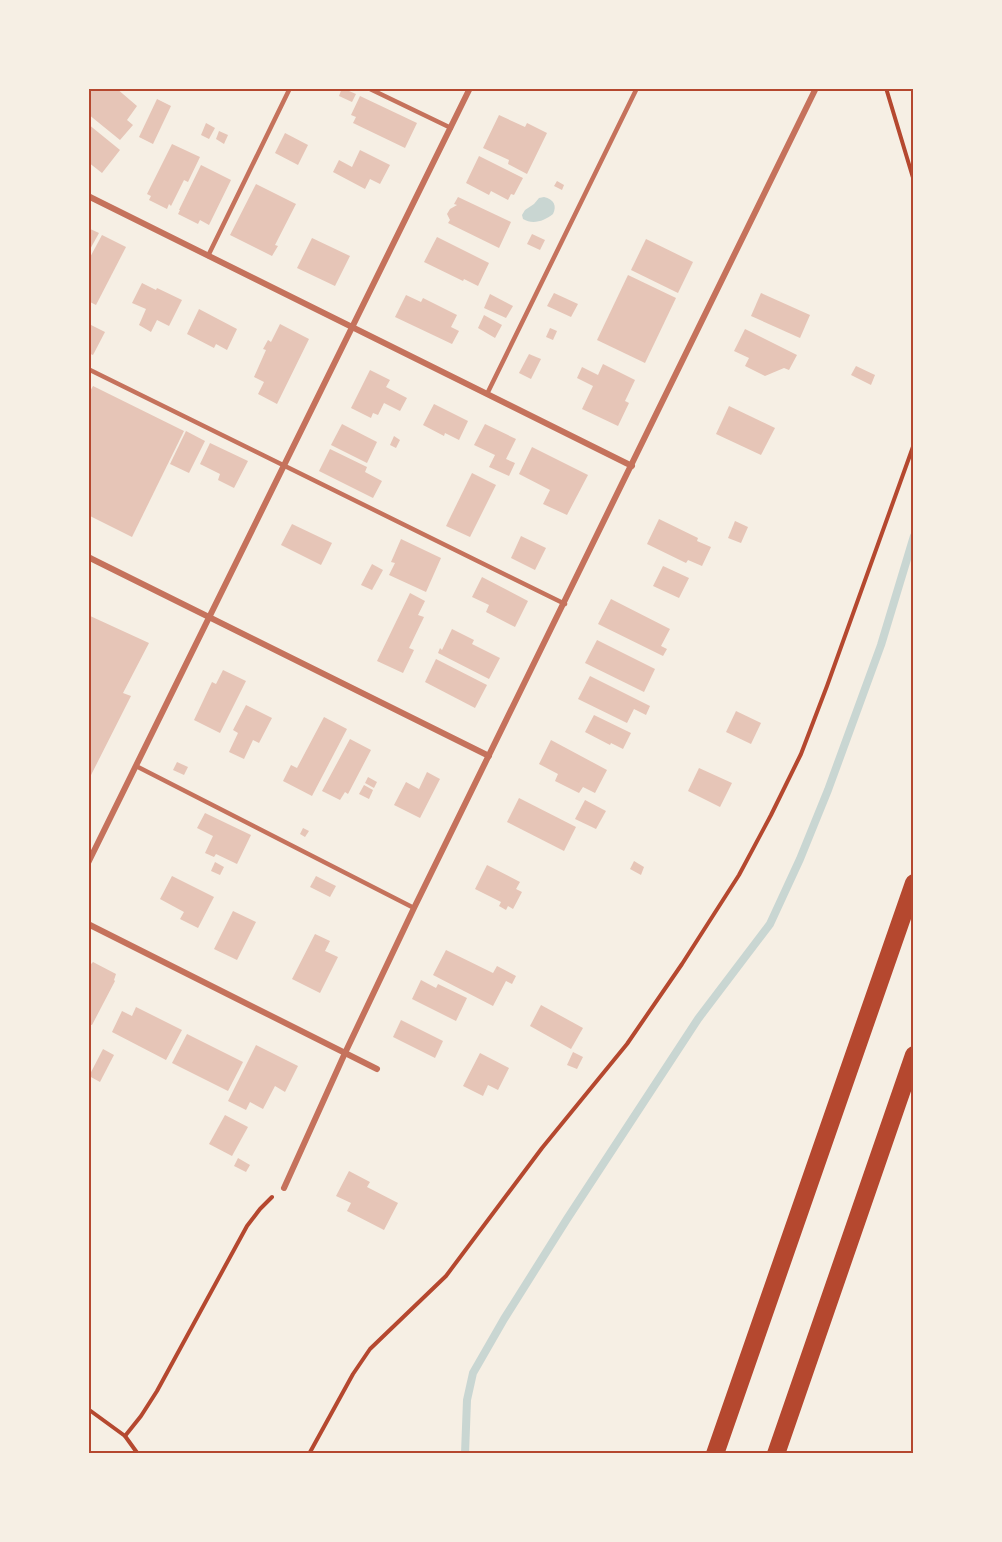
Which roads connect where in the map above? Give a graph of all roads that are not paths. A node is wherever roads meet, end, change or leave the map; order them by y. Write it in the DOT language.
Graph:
graph roads {
  1 [pos="290,88"];
  2 [pos="368,88"];
  3 [pos="470,88"];
  4 [pos="637,88"];
  5 [pos="816,88"];
  6 [pos="451,128"];
  7 [pos="88,196"];
  8 [pos="207,256"];
  9 [pos="352,327"];
  10 [pos="88,369"];
  11 [pos="488,394"];
  12 [pos="284,466"];
  13 [pos="632,466"];
  14 [pos="88,557"];
  15 [pos="565,604"];
  16 [pos="209,618"];
  17 [pos="489,756"];
  18 [pos="136,766"];
  19 [pos="88,863"];
  20 [pos="914,883"];
  21 [pos="414,908"];
  22 [pos="88,924"];
  23 [pos="345,1053"];
  24 [pos="914,1055"];
  25 [pos="377,1069"];
  26 [pos="284,1188"];
  27 [pos="716,1454"];
  28 [pos="776,1454"];
  1 -- 8 [label="lane"];
  2 -- 6 [label="lane"];
  3 -- 6 [label="street"];
  4 -- 11 [label="lane"];
  5 -- 13 [label="street"];
  6 -- 9 [label="street"];
  7 -- 8 [label="street"];
  8 -- 9 [label="street"];
  9 -- 11 [label="street"];
  9 -- 12 [label="street"];
  10 -- 12 [label="lane"];
  11 -- 13 [label="street"];
  12 -- 15 [label="lane"];
  12 -- 16 [label="street"];
  13 -- 15 [label="street"];
  14 -- 16 [label="street"];
  15 -- 17 [label="street"];
  16 -- 17 [label="street"];
  16 -- 18 [label="street"];
  17 -- 21 [label="street"];
  18 -- 19 [label="street"];
  18 -- 21 [label="lane"];
  20 -- 27 [label="highway"];
  21 -- 23 [label="street"];
  22 -- 23 [label="street"];
  23 -- 25 [label="street"];
  23 -- 26 [label="street"];
  24 -- 28 [label="highway"];
}
